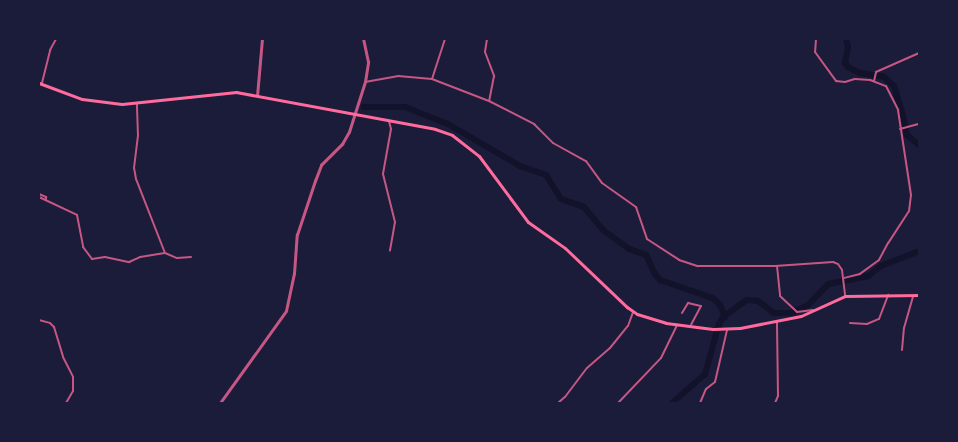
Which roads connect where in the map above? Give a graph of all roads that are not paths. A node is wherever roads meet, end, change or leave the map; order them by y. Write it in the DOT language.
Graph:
graph roads {
  1 [pos="56,39"];
  2 [pos="262,39"];
  3 [pos="363,39"];
  4 [pos="445,39"];
  5 [pos="487,39"];
  6 [pos="816,39"];
  7 [pos="919,53"];
  8 [pos="432,79"];
  9 [pos="874,81"];
  10 [pos="365,82"];
  11 [pos="40,83"];
  12 [pos="257,96"];
  13 [pos="489,102"];
  14 [pos="137,103"];
  15 [pos="354,115"];
  16 [pos="389,121"];
  17 [pos="919,124"];
  18 [pos="900,129"];
  19 [pos="39,194"];
  20 [pos="39,197"];
  21 [pos="46,200"];
  22 [pos="390,251"];
  23 [pos="165,254"];
  24 [pos="191,257"];
  25 [pos="777,266"];
  26 [pos="844,279"];
  27 [pos="888,295"];
  28 [pos="914,295"];
  29 [pos="919,295"];
  30 [pos="845,296"];
  31 [pos="813,310"];
  32 [pos="633,311"];
  33 [pos="682,313"];
  34 [pos="39,320"];
  35 [pos="778,322"];
  36 [pos="850,323"];
  37 [pos="677,325"];
  38 [pos="690,327"];
  39 [pos="726,330"];
  40 [pos="902,350"];
  41 [pos="66,403"];
  42 [pos="220,403"];
  43 [pos="558,403"];
  44 [pos="618,403"];
  45 [pos="700,403"];
  46 [pos="775,403"];
  1 -- 11 [label="street"];
  2 -- 12 [label="street"];
  3 -- 10 [label="street"];
  4 -- 8 [label="street"];
  5 -- 13 [label="street"];
  6 -- 9 [label="street"];
  7 -- 9 [label="street"];
  8 -- 10 [label="street"];
  8 -- 13 [label="street"];
  9 -- 18 [label="street"];
  10 -- 15 [label="street"];
  11 -- 14 [label="main road"];
  12 -- 14 [label="main road"];
  12 -- 15 [label="main road"];
  13 -- 25 [label="street"];
  14 -- 23 [label="street"];
  15 -- 16 [label="main road"];
  15 -- 42 [label="street"];
  16 -- 22 [label="street"];
  16 -- 32 [label="main road"];
  17 -- 18 [label="street"];
  18 -- 26 [label="street"];
  19 -- 21 [label="street"];
  20 -- 21 [label="street"];
  21 -- 23 [label="street"];
  23 -- 24 [label="street"];
  25 -- 26 [label="street"];
  25 -- 31 [label="street"];
  26 -- 30 [label="street"];
  27 -- 28 [label="main road"];
  27 -- 30 [label="main road"];
  27 -- 36 [label="street"];
  28 -- 29 [label="main road"];
  28 -- 40 [label="street"];
  30 -- 31 [label="main road"];
  31 -- 35 [label="main road"];
  32 -- 37 [label="main road"];
  32 -- 43 [label="street"];
  33 -- 38 [label="street"];
  34 -- 41 [label="street"];
  35 -- 39 [label="main road"];
  35 -- 46 [label="street"];
  37 -- 38 [label="main road"];
  37 -- 44 [label="street"];
  38 -- 39 [label="main road"];
  39 -- 45 [label="street"];
}
